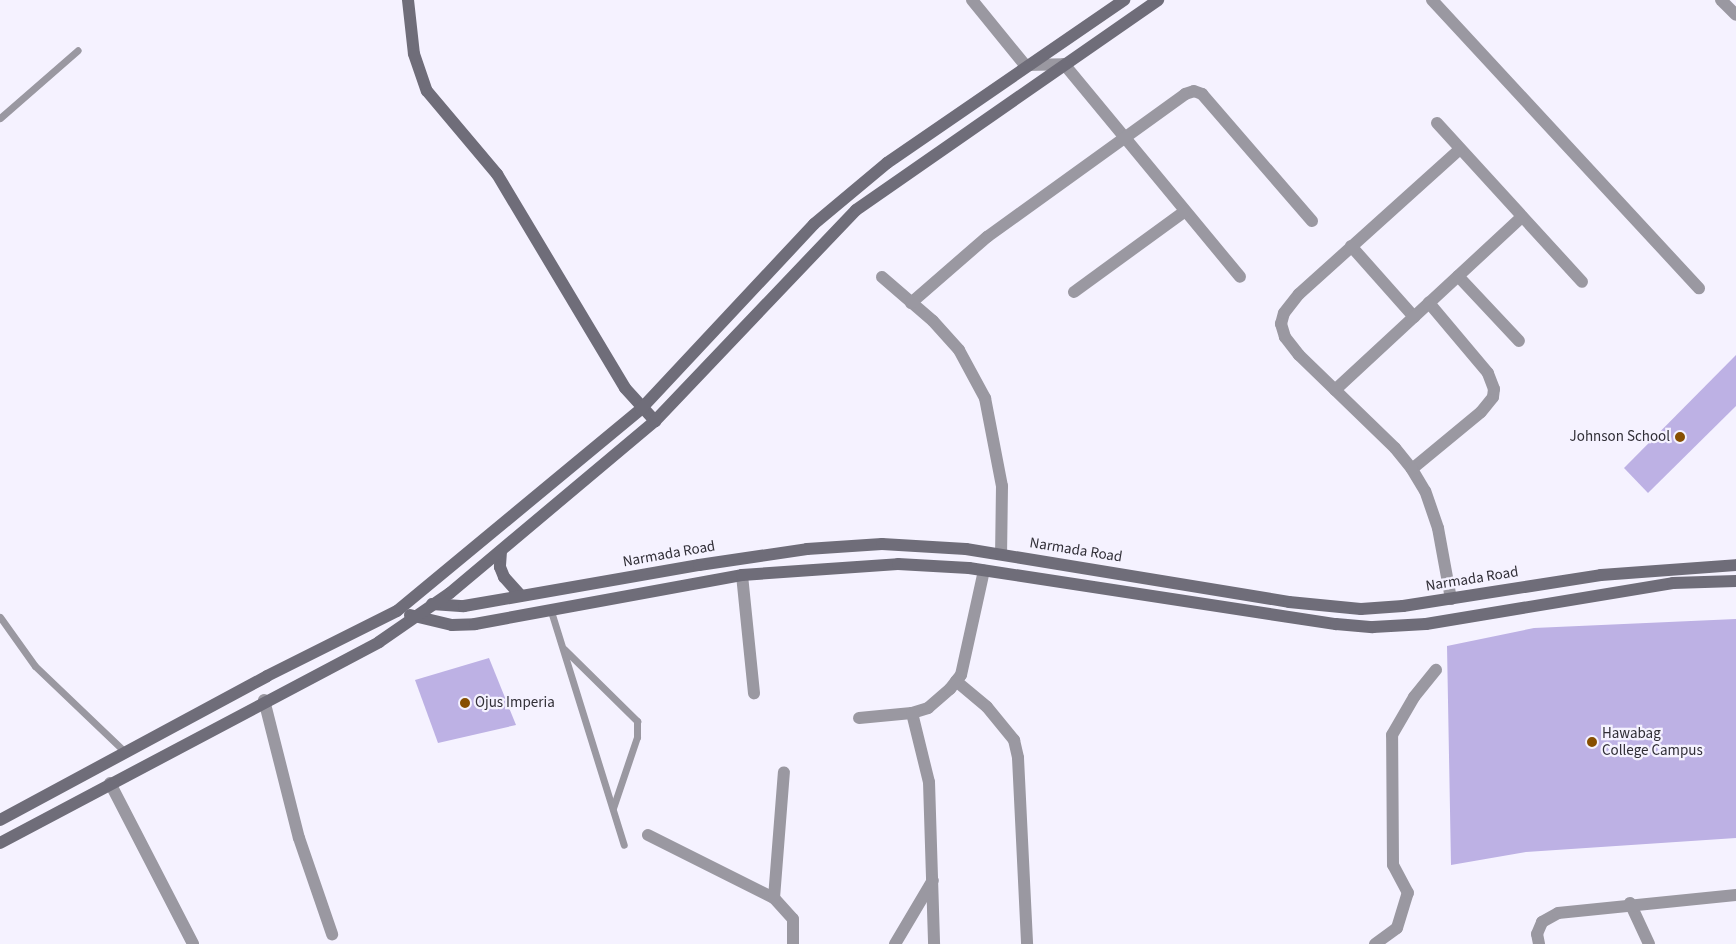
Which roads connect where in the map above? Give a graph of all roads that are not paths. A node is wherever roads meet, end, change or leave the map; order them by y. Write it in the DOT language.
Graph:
graph roads {
  1 [pos="408,0"];
  2 [pos="972,0"];
  3 [pos="1123,0"];
  4 [pos="1158,0"];
  5 [pos="1432,0"];
  6 [pos="1721,0"];
  7 [pos="1736,15"];
  8 [pos="78,50"];
  9 [pos="1064,64"];
  10 [pos="1025,65"];
  11 [pos="0,118"];
  12 [pos="1436,123"];
  13 [pos="1126,138"];
  14 [pos="1459,150"];
  15 [pos="1185,211"];
  16 [pos="1522,217"];
  17 [pos="1312,221"];
  18 [pos="1351,246"];
  19 [pos="1458,276"];
  20 [pos="882,277"];
  21 [pos="1240,277"];
  22 [pos="1582,282"];
  23 [pos="1699,288"];
  24 [pos="1074,292"];
  25 [pos="912,303"];
  26 [pos="1429,303"];
  27 [pos="1414,317"];
  28 [pos="1519,341"];
  29 [pos="1335,390"];
  30 [pos="641,409"];
  31 [pos="655,421"];
  32 [pos="1412,469"];
  33 [pos="501,551"];
  34 [pos="1001,554"];
  35 [pos="1736,565"];
  36 [pos="984,570"];
  37 [pos="742,574"];
  38 [pos="1736,580"];
  39 [pos="521,596"];
  40 [pos="413,598"];
  41 [pos="1452,599"];
  42 [pos="432,605"];
  43 [pos="550,608"];
  44 [pos="397,611"];
  45 [pos="0,617"];
  46 [pos="415,617"];
  47 [pos="562,647"];
  48 [pos="1436,670"];
  49 [pos="956,681"];
  50 [pos="754,692"];
  51 [pos="264,700"];
  52 [pos="912,713"];
  53 [pos="859,718"];
  54 [pos="126,753"];
  55 [pos="784,772"];
  56 [pos="110,783"];
  57 [pos="613,810"];
  58 [pos="0,820"];
  59 [pos="648,835"];
  60 [pos="0,842"];
  61 [pos="624,845"];
  62 [pos="933,880"];
  63 [pos="1736,895"];
  64 [pos="774,898"];
  65 [pos="1630,903"];
  66 [pos="332,934"];
  67 [pos="193,944"];
  68 [pos="792,944"];
  69 [pos="895,944"];
  70 [pos="934,944"];
  71 [pos="1027,944"];
  72 [pos="1375,944"];
  73 [pos="1539,944"];
  74 [pos="1649,944"];
  1 -- 30 [label="street"];
  2 -- 10 [label="street"];
  3 -- 10 [label="street"];
  4 -- 9 [label="street"];
  5 -- 23 [label="street"];
  6 -- 7 [label="street"];
  8 -- 11 [label="lane"];
  9 -- 10 [label="street"];
  9 -- 13 [label="street"];
  9 -- 31 [label="street"];
  10 -- 30 [label="street"];
  12 -- 14 [label="street"];
  13 -- 15 [label="street"];
  13 -- 17 [label="street"];
  13 -- 25 [label="street"];
  14 -- 16 [label="street"];
  14 -- 18 [label="street"];
  15 -- 21 [label="street"];
  15 -- 24 [label="street"];
  16 -- 19 [label="street"];
  16 -- 22 [label="street"];
  18 -- 27 [label="street"];
  18 -- 29 [label="street"];
  19 -- 26 [label="street"];
  19 -- 28 [label="street"];
  20 -- 25 [label="street"];
  25 -- 34 [label="street"];
  26 -- 27 [label="street"];
  26 -- 32 [label="street"];
  27 -- 29 [label="street"];
  29 -- 32 [label="street"];
  30 -- 31 [label="street"];
  30 -- 40 [label="street"];
  31 -- 33 [label="street"];
  32 -- 41 [label="street"];
  33 -- 39 [label="street"];
  33 -- 42 [label="street"];
  34 -- 39 [label="street, Narmada Road"];
  34 -- 41 [label="street, Narmada Road"];
  35 -- 41 [label="street, Narmada Road"];
  36 -- 37 [label="street"];
  36 -- 38 [label="street"];
  36 -- 49 [label="street"];
  37 -- 43 [label="street"];
  37 -- 50 [label="street"];
  39 -- 42 [label="street, Narmada Road"];
  40 -- 42 [label="street, Narmada Road"];
  40 -- 44 [label="street"];
  42 -- 46 [label="street"];
  43 -- 46 [label="street"];
  43 -- 47 [label="lane"];
  44 -- 46 [label="street"];
  44 -- 54 [label="street"];
  45 -- 54 [label="lane"];
  46 -- 51 [label="street"];
  47 -- 57 [label="lane"];
  47 -- 57 [label="lane"];
  48 -- 72 [label="street"];
  49 -- 52 [label="street"];
  49 -- 71 [label="street"];
  51 -- 56 [label="street"];
  51 -- 66 [label="street"];
  52 -- 53 [label="street"];
  52 -- 62 [label="street"];
  54 -- 58 [label="street"];
  55 -- 64 [label="street"];
  56 -- 60 [label="street"];
  56 -- 67 [label="street"];
  57 -- 61 [label="lane"];
  59 -- 64 [label="street"];
  62 -- 69 [label="street"];
  62 -- 70 [label="street"];
  63 -- 65 [label="street"];
  64 -- 68 [label="street"];
  65 -- 73 [label="street"];
  65 -- 74 [label="street"];
}
